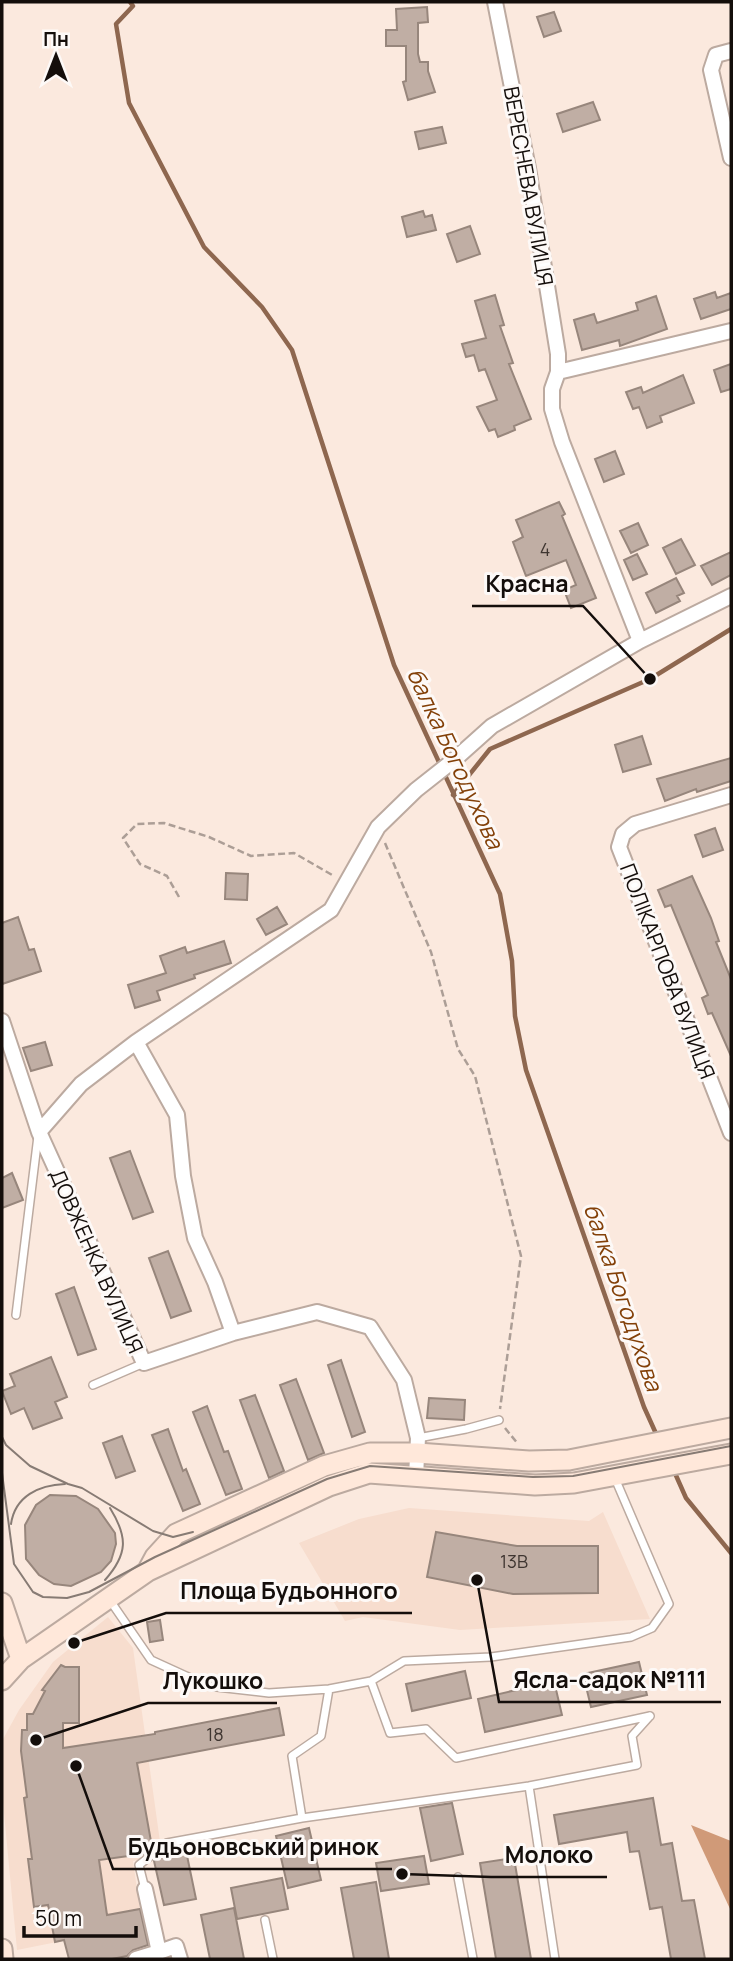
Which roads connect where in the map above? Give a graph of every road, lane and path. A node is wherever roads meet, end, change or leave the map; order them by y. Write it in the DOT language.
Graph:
graph roads {
  1 [pos="495,2"];
  2 [pos="731,51"];
  3 [pos="731,158"];
  4 [pos="731,331"];
  5 [pos="558,372"];
  6 [pos="731,596"];
  7 [pos="640,641"];
  8 [pos="731,795"];
  9 [pos="378,827"];
  10 [pos="346,883"];
  11 [pos="179,897"];
  12 [pos="2,1021"];
  13 [pos="136,1042"];
  14 [pos="39,1132"];
  15 [pos="731,1133"];
  16 [pos="16,1315"];
  17 [pos="233,1333"];
  18 [pos="144,1363"];
  19 [pos="93,1385"];
  20 [pos="499,1420"];
  21 [pos="728,1429"];
  22 [pos="418,1446"];
  23 [pos="731,1454"];
  24 [pos="529,1461"];
  25 [pos="416,1476"];
  26 [pos="614,1476"];
  27 [pos="148,1571"];
  28 [pos="109,1598"];
  29 [pos="2,1603"];
  30 [pos="21,1659"];
  31 [pos="2,1680"];
  32 [pos="371,1681"];
  33 [pos="329,1689"];
  34 [pos="529,1786"];
  35 [pos="302,1818"];
  36 [pos="458,1877"];
  37 [pos="145,1889"];
  38 [pos="264,1920"];
  39 [pos="2,1949"];
  40 [pos="159,1952"];
  41 [pos="3,1959"];
  42 [pos="136,1959"];
  43 [pos="180,1959"];
  44 [pos="273,1959"];
  45 [pos="473,1959"];
  46 [pos="555,1959"];
  1 -- 5 [label="street, ВЕРЕСНЕВА ВУЛИЦЯ"];
  2 -- 3 [label="street"];
  4 -- 5 [label="street"];
  5 -- 7 [label="street, ВЕРЕСНЕВА ВУЛИЦЯ"];
  6 -- 7 [label="street"];
  7 -- 9 [label="street"];
  8 -- 15 [label="street, ПОЛІКАРПОВА ВУЛИЦЯ"];
  9 -- 10 [label="street"];
  9 -- 20 [label="path"];
  10 -- 11 [label="path"];
  10 -- 13 [label="street"];
  12 -- 14 [label="street, ДОВЖЕНКА ВУЛИЦЯ"];
  13 -- 14 [label="street"];
  13 -- 17 [label="street"];
  14 -- 16 [label="lane"];
  14 -- 18 [label="street, ДОВЖЕНКА ВУЛИЦЯ"];
  17 -- 18 [label="street, ДОВЖЕНКА ВУЛИЦЯ"];
  17 -- 22 [label="street, ДОВЖЕНКА ВУЛИЦЯ"];
  18 -- 19 [label="lane"];
  20 -- 22 [label="lane"];
  20 -- 24 [label="path"];
  21 -- 24 [label="main road"];
  22 -- 24 [label="main road"];
  22 -- 25 [label="street, ДОВЖЕНКА ВУЛИЦЯ"];
  22 -- 27 [label="main road"];
  23 -- 26 [label="main road"];
  25 -- 26 [label="main road"];
  25 -- 27 [label="main road"];
  26 -- 32 [label="lane"];
  27 -- 28 [label="main road"];
  28 -- 30 [label="main road"];
  28 -- 33 [label="lane"];
  29 -- 30 [label="main road"];
  30 -- 31 [label="main road"];
  32 -- 33 [label="lane"];
  32 -- 34 [label="lane"];
  33 -- 35 [label="lane"];
  34 -- 35 [label="lane"];
  34 -- 46 [label="lane"];
  35 -- 37 [label="lane"];
  36 -- 45 [label="lane"];
  37 -- 40 [label="street"];
  38 -- 44 [label="lane"];
  39 -- 41 [label="main road"];
  40 -- 42 [label="street"];
  40 -- 43 [label="street"];
}
